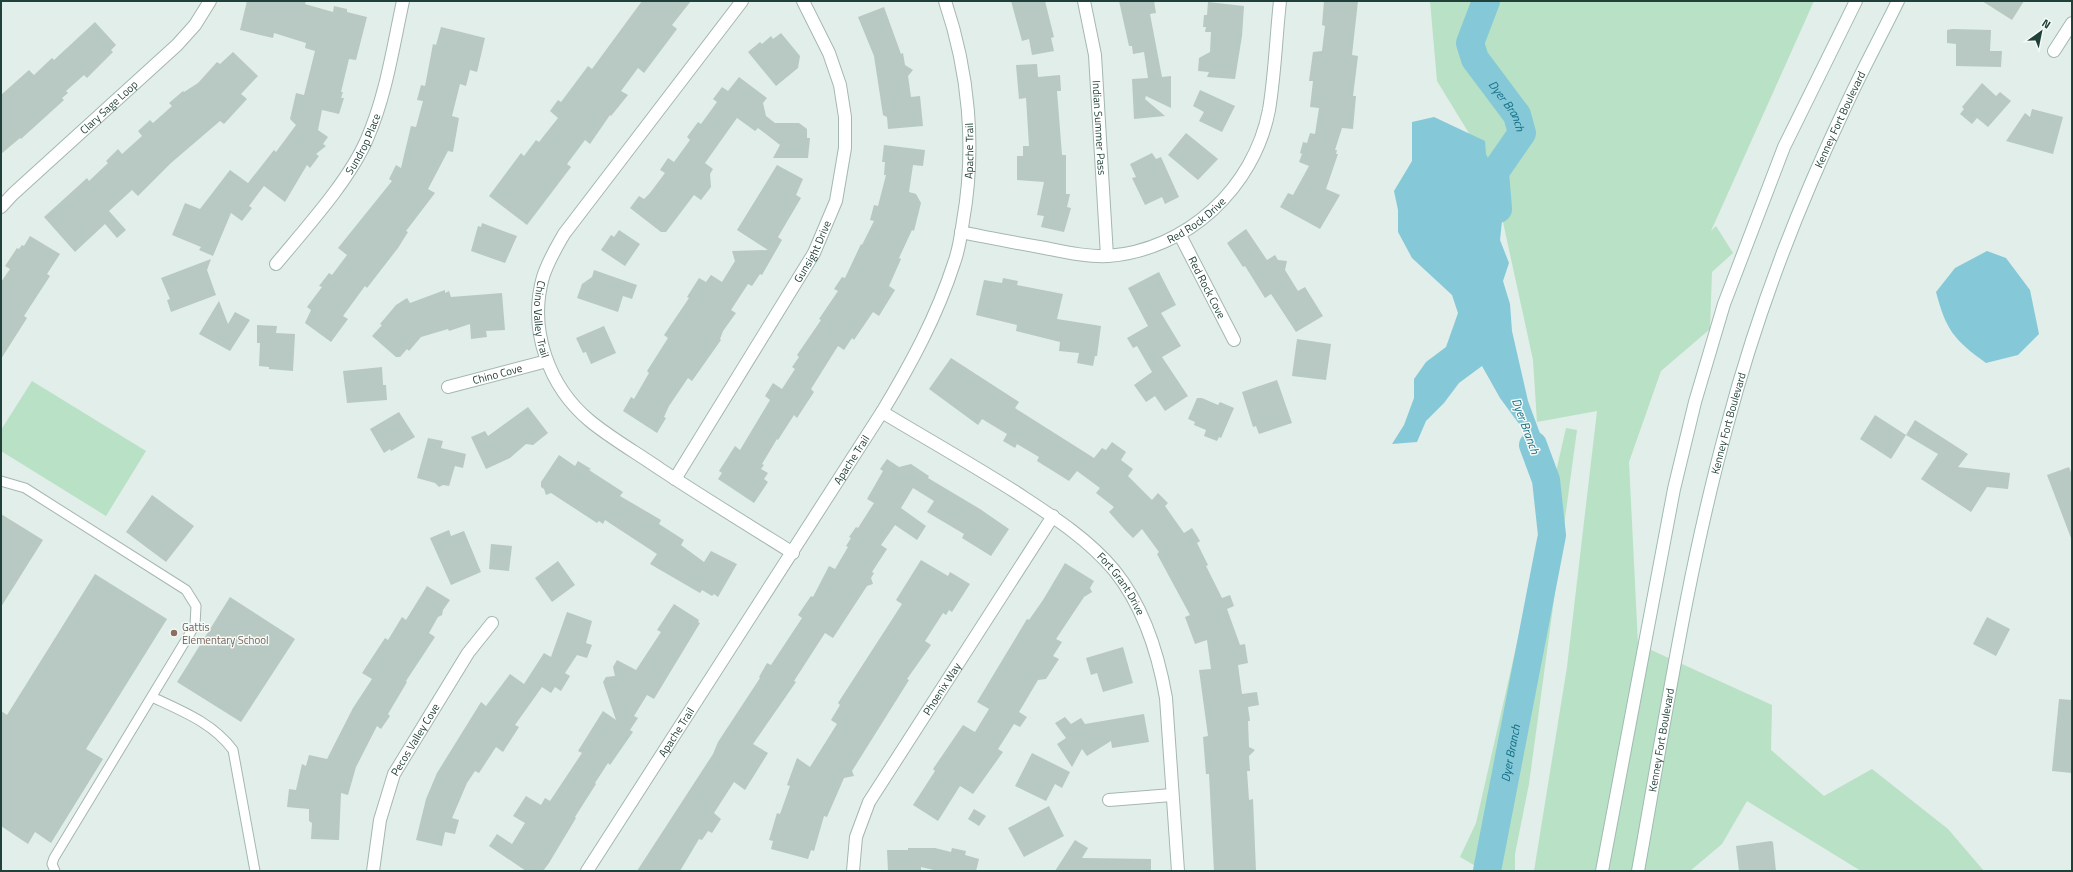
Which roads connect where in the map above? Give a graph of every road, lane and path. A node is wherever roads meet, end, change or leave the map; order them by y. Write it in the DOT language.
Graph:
graph roads {
  1 [pos="210,1"];
  2 [pos="402,1"];
  3 [pos="742,1"];
  4 [pos="803,1"];
  5 [pos="945,1"];
  6 [pos="1084,1"];
  7 [pos="1280,1"];
  8 [pos="1856,1"];
  9 [pos="1898,1"];
  10 [pos="2072,23"];
  11 [pos="2054,52"];
  12 [pos="1,207"];
  13 [pos="961,232"];
  14 [pos="1180,235"];
  15 [pos="1107,256"];
  16 [pos="276,264"];
  17 [pos="1234,340"];
  18 [pos="547,361"];
  19 [pos="448,387"];
  20 [pos="882,412"];
  21 [pos="675,479"];
  22 [pos="1,481"];
  23 [pos="1053,516"];
  24 [pos="793,553"];
  25 [pos="492,623"];
  26 [pos="152,697"];
  27 [pos="1172,795"];
  28 [pos="1109,800"];
  29 [pos="55,871"];
  30 [pos="255,871"];
  31 [pos="373,871"];
  32 [pos="587,871"];
  33 [pos="853,871"];
  34 [pos="1178,871"];
  35 [pos="1602,871"];
  36 [pos="1638,871"];
  1 -- 12 [label="street, Clary Sage Loop"];
  2 -- 16 [label="street, Sundrop Place"];
  3 -- 18 [label="street, Chino Valley Trail"];
  4 -- 21 [label="street, Gunsight Drive"];
  5 -- 13 [label="street, Apache Trail"];
  6 -- 15 [label="street, Indian Summer Pass"];
  7 -- 14 [label="street, Red Rock Drive"];
  8 -- 35 [label="street"];
  9 -- 36 [label="street, Kenney Fort Boulevard"];
  10 -- 11 [label="street"];
  13 -- 15 [label="street, Red Rock Drive"];
  13 -- 20 [label="street, Apache Trail"];
  14 -- 15 [label="street, Red Rock Drive"];
  14 -- 17 [label="street, Red Rock Cove"];
  18 -- 19 [label="street, Chino Cove"];
  18 -- 21 [label="street, Chino Valley Trail"];
  20 -- 23 [label="street, Fort Grant Drive"];
  20 -- 24 [label="street, Apache Trail"];
  21 -- 24 [label="street, Chino Valley Trail"];
  22 -- 26 [label="lane"];
  23 -- 27 [label="street, Fort Grant Drive"];
  23 -- 33 [label="street, Phoenix Way"];
  24 -- 32 [label="street, Apache Trail"];
  25 -- 31 [label="street, Pecos Valley Cove"];
  26 -- 29 [label="lane"];
  26 -- 30 [label="lane"];
  27 -- 28 [label="street"];
  27 -- 34 [label="street, Fort Grant Drive"];
}
